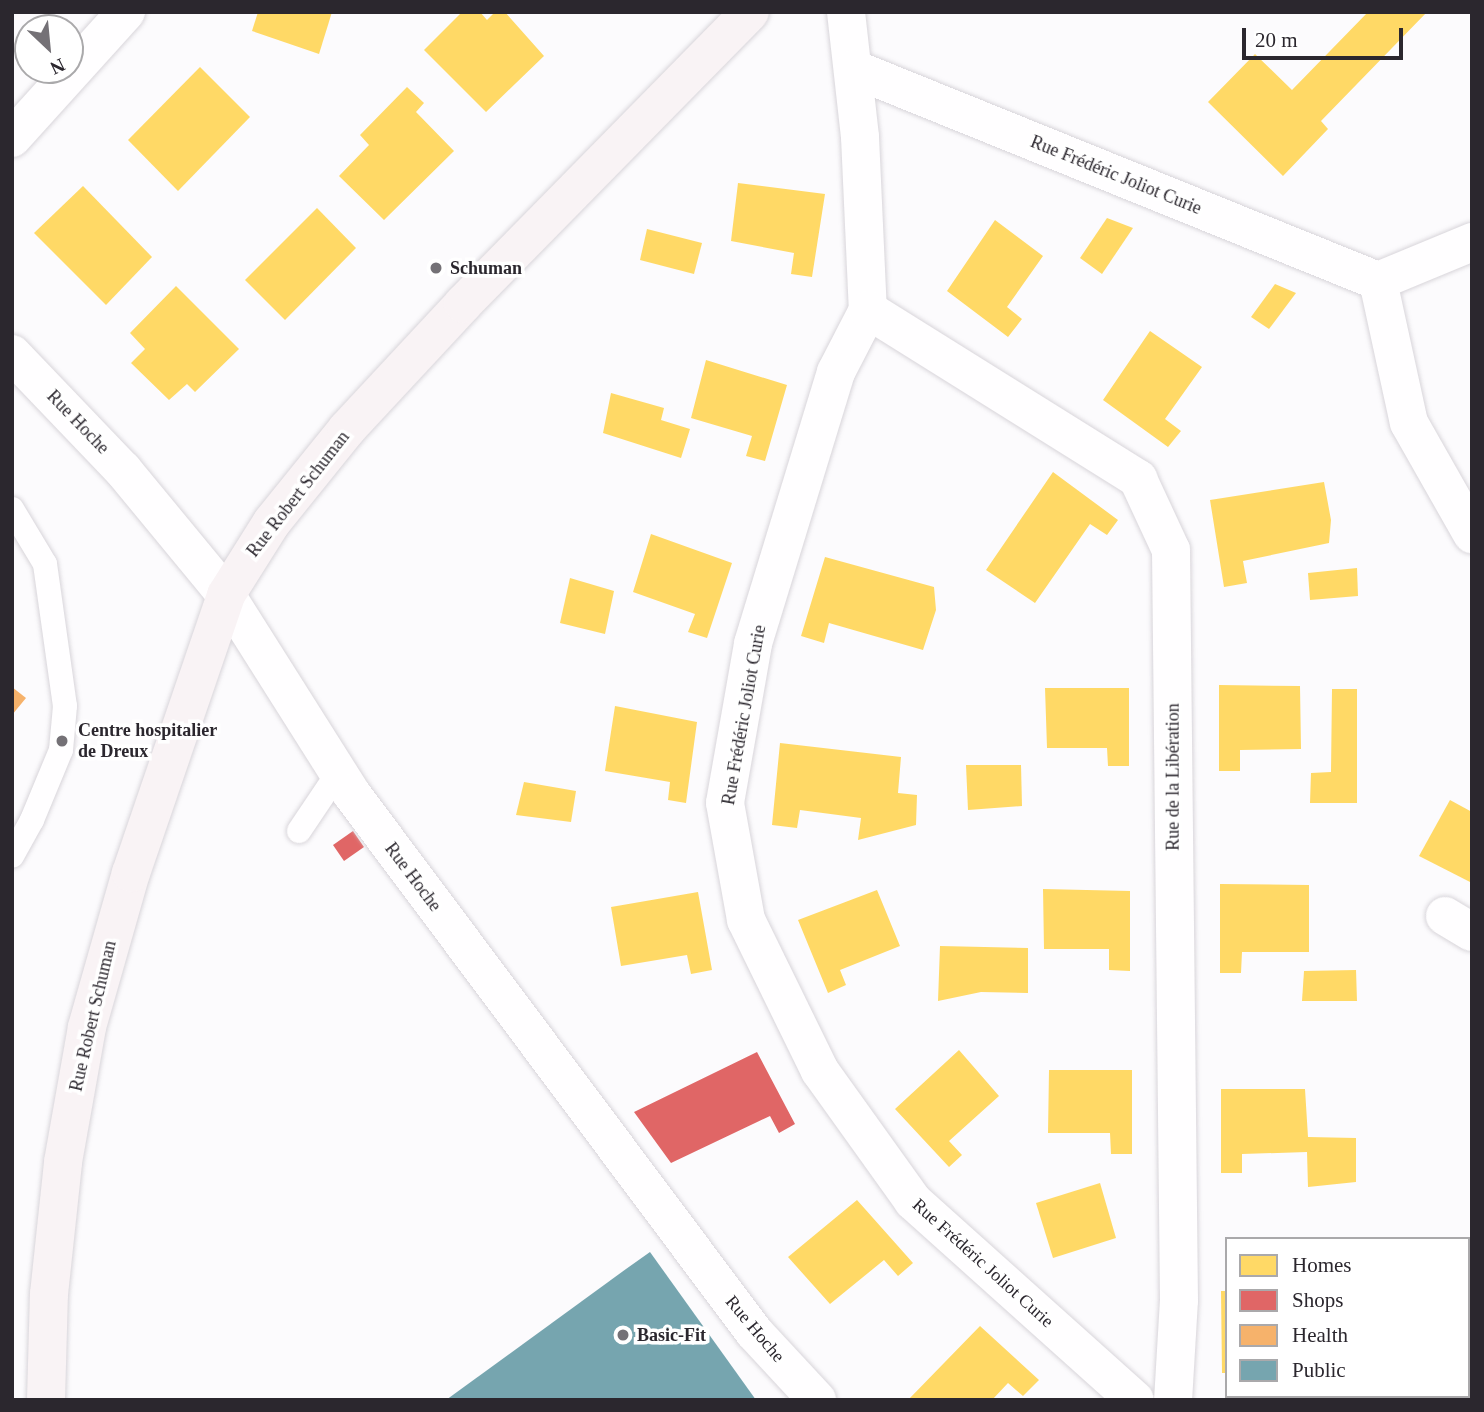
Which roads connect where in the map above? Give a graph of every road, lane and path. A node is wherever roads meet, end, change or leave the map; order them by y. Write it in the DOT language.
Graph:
graph roads {
  1 [pos="126,12"];
  2 [pos="750,12"];
  3 [pos="846,12"];
  4 [pos="854,69"];
  5 [pos="12,138"];
  6 [pos="1472,242"];
  7 [pos="1378,281"];
  8 [pos="869,310"];
  9 [pos="12,354"];
  10 [pos="12,509"];
  11 [pos="1472,534"];
  12 [pos="226,595"];
  13 [pos="338,773"];
  14 [pos="299,831"];
  15 [pos="12,856"];
  16 [pos="46,1400"];
  17 [pos="817,1400"];
  18 [pos="1135,1400"];
  19 [pos="1173,1400"];
  1 -- 5 [label="street"];
  2 -- 12 [label="street, Rue Robert Schuman"];
  3 -- 4 [label="street"];
  4 -- 7 [label="street, Rue Frédéric Joliot Curie"];
  4 -- 8 [label="street"];
  6 -- 7 [label="street"];
  7 -- 11 [label="street"];
  8 -- 18 [label="street, Rue Frédéric Joliot Curie"];
  8 -- 19 [label="street, Rue de la Libération"];
  9 -- 12 [label="street, Rue Hoche"];
  10 -- 15 [label="lane"];
  12 -- 13 [label="street, Rue Hoche"];
  12 -- 16 [label="street, Rue Robert Schuman"];
  13 -- 14 [label="lane"];
  13 -- 17 [label="street, Rue Hoche"];
}
